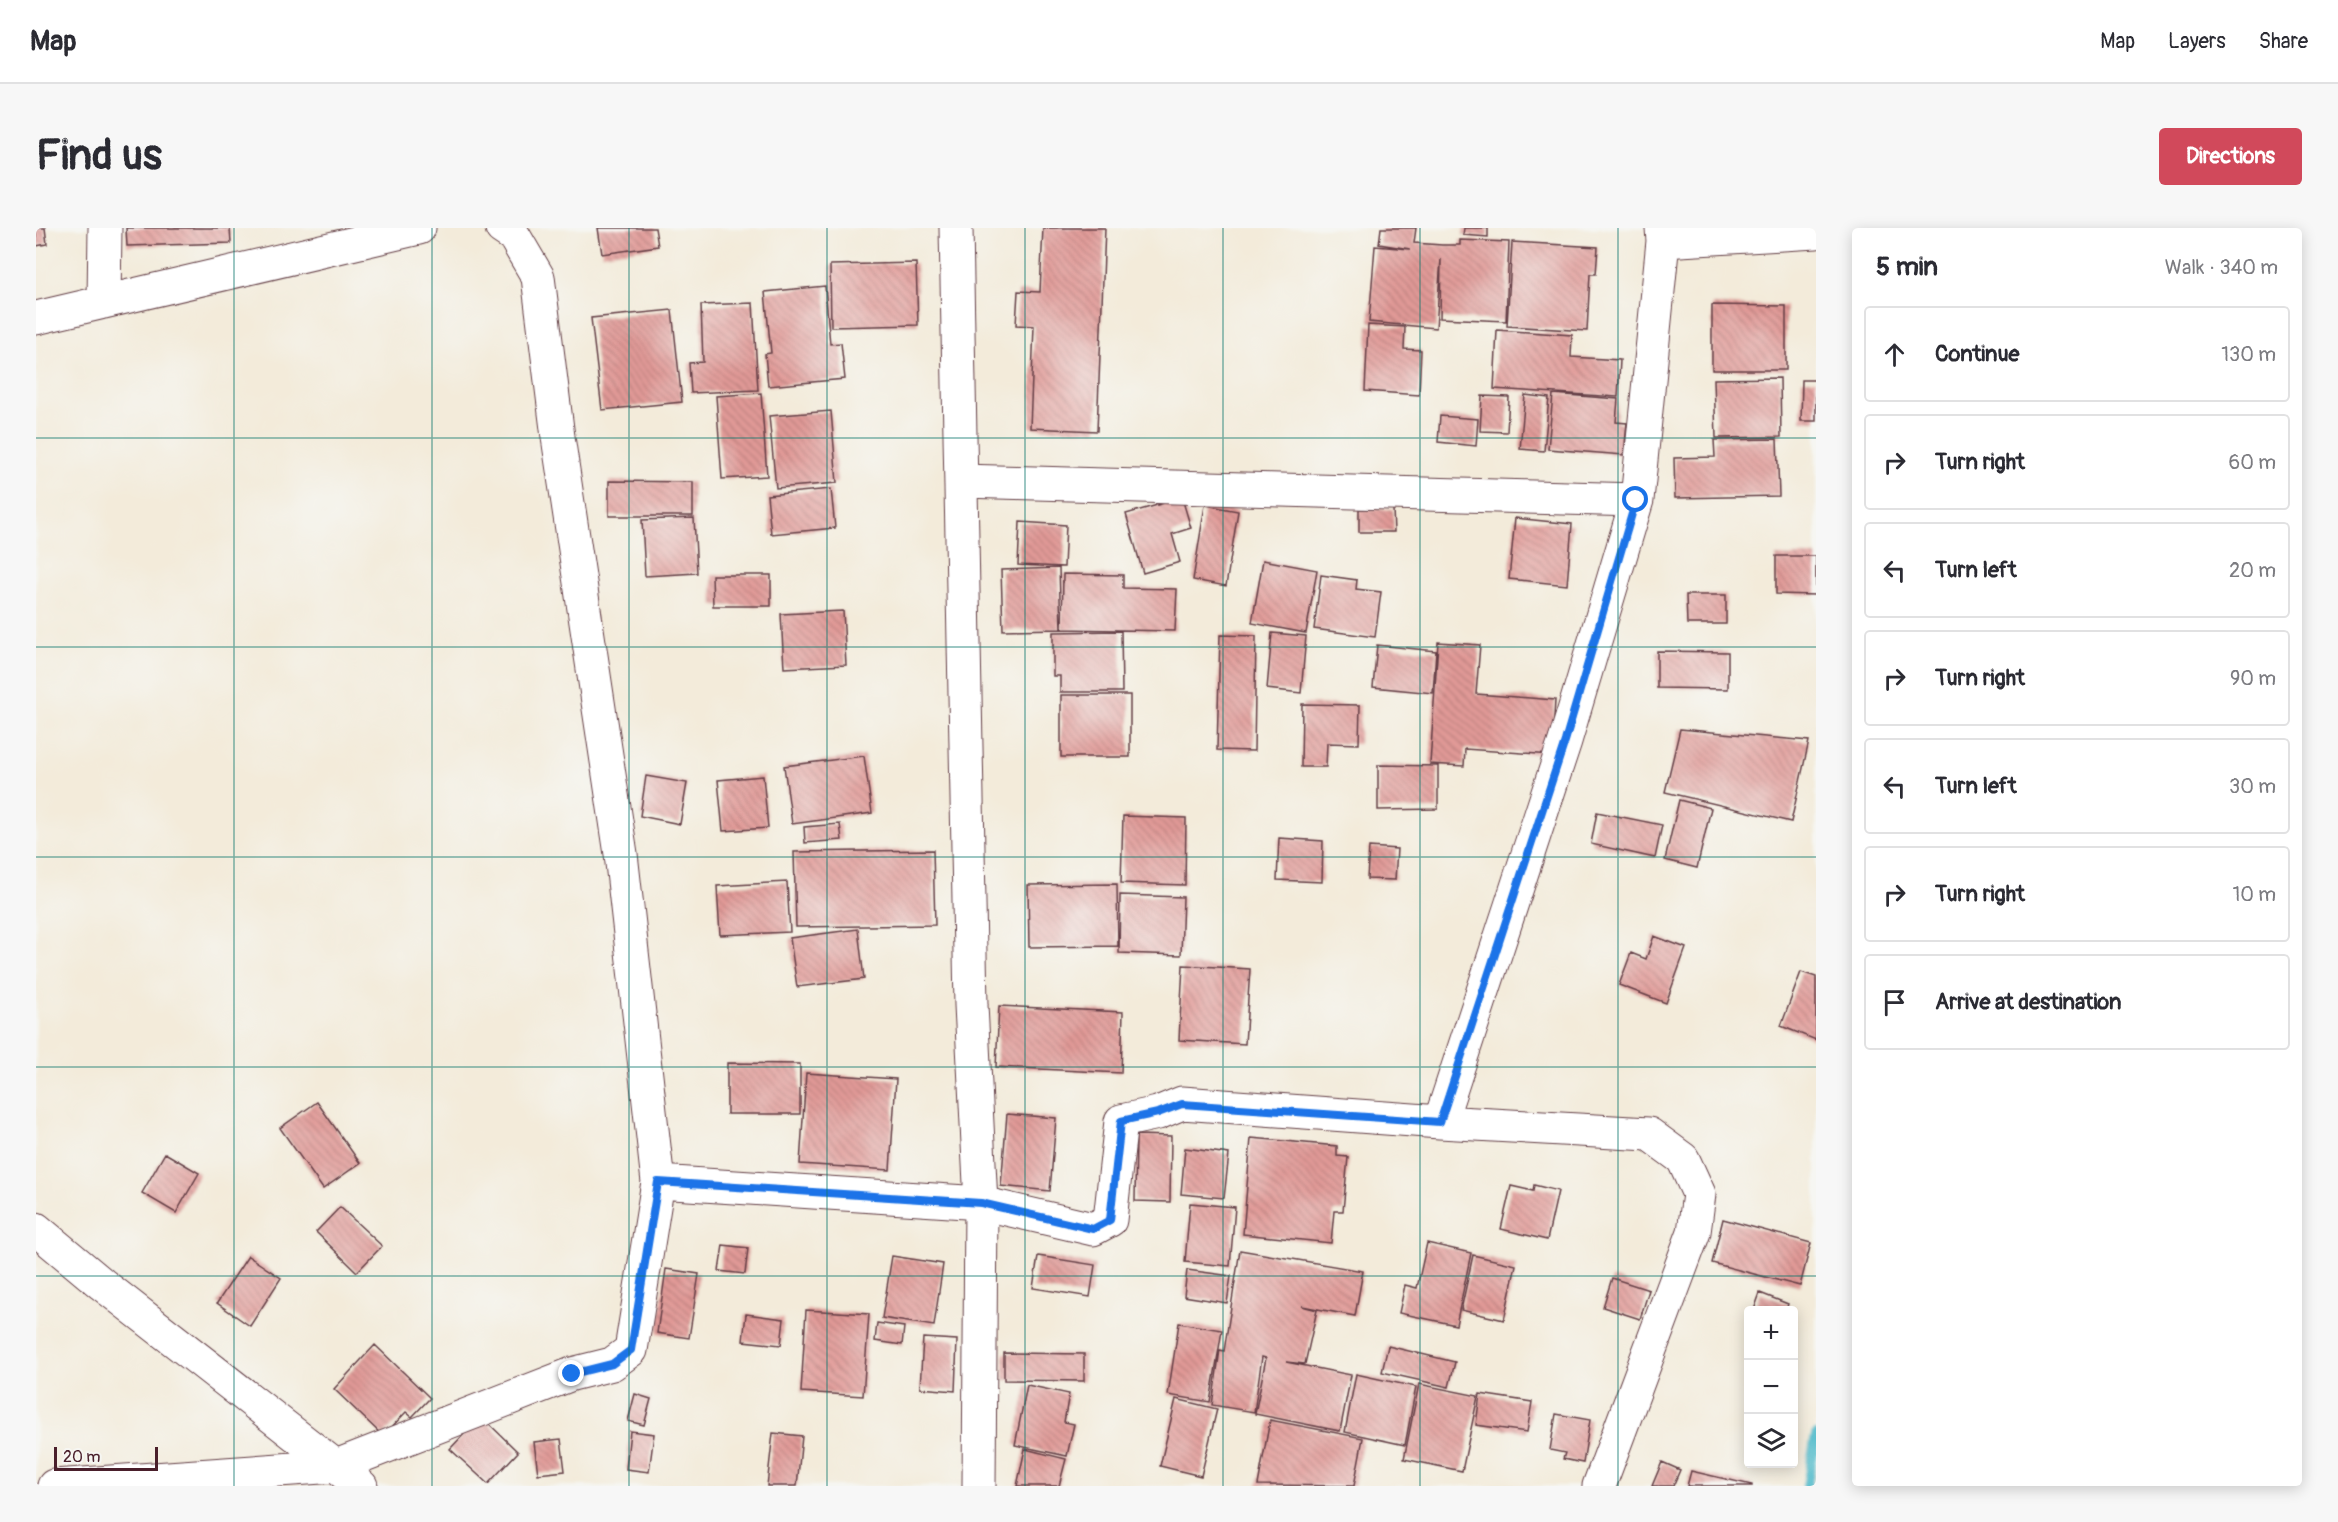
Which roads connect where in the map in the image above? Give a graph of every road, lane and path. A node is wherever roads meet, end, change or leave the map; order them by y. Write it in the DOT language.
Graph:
graph roads {
  1 [pos="105,228"];
  2 [pos="418,228"];
  3 [pos="502,228"];
  4 [pos="956,228"];
  5 [pos="1816,232"];
  6 [pos="1663,234"];
  7 [pos="104,302"];
  8 [pos="36,318"];
  9 [pos="961,481"];
  10 [pos="1636,500"];
  11 [pos="1440,1122"];
  12 [pos="658,1182"];
  13 [pos="981,1203"];
  14 [pos="36,1229"];
  15 [pos="336,1466"];
  16 [pos="54,1486"];
  17 [pos="361,1486"];
  18 [pos="979,1486"];
  19 [pos="1599,1486"];
  1 -- 7 [label="street"];
  2 -- 7 [label="street"];
  3 -- 12 [label="street"];
  4 -- 9 [label="street"];
  5 -- 6 [label="street"];
  6 -- 10 [label="street"];
  7 -- 8 [label="street"];
  9 -- 10 [label="street"];
  9 -- 13 [label="street"];
  10 -- 11 [label="street"];
  11 -- 13 [label="street"];
  11 -- 19 [label="street"];
  12 -- 13 [label="street"];
  12 -- 15 [label="street"];
  13 -- 18 [label="street"];
  14 -- 15 [label="street"];
  15 -- 16 [label="street"];
  15 -- 17 [label="street"];
}
